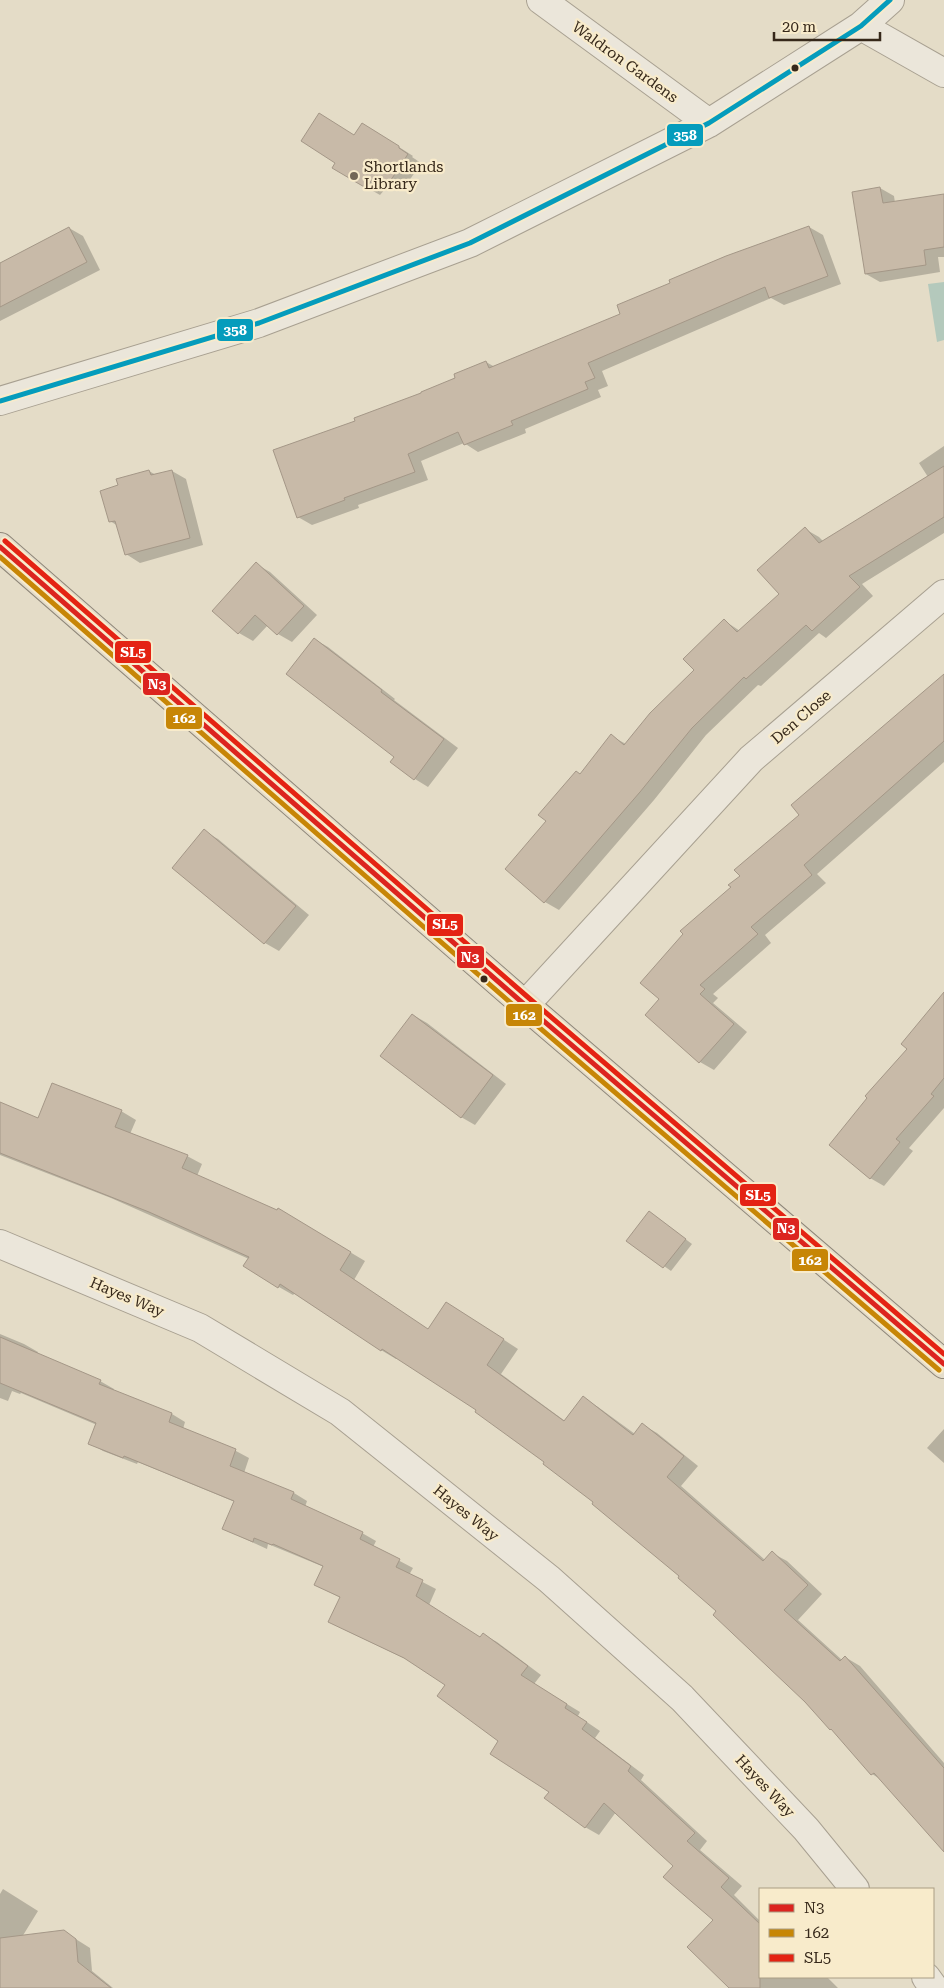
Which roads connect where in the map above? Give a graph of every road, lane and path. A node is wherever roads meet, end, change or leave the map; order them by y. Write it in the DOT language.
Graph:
graph roads {
  1 [pos="541,0"];
  2 [pos="890,0"];
  3 [pos="861,26"];
  4 [pos="944,73"];
  5 [pos="709,124"];
  6 [pos="0,401"];
  7 [pos="0,547"];
  8 [pos="944,594"];
  9 [pos="525,1005"];
  10 [pos="0,1244"];
  11 [pos="944,1364"];
  12 [pos="854,1888"];
  1 -- 5 [label="street, Waldron Gardens"];
  2 -- 3 [label="street"];
  3 -- 4 [label="street"];
  3 -- 5 [label="street"];
  5 -- 6 [label="street"];
  7 -- 9 [label="main road"];
  8 -- 9 [label="street, Den Close"];
  9 -- 11 [label="main road"];
  10 -- 12 [label="street, Hayes Way"];
}
